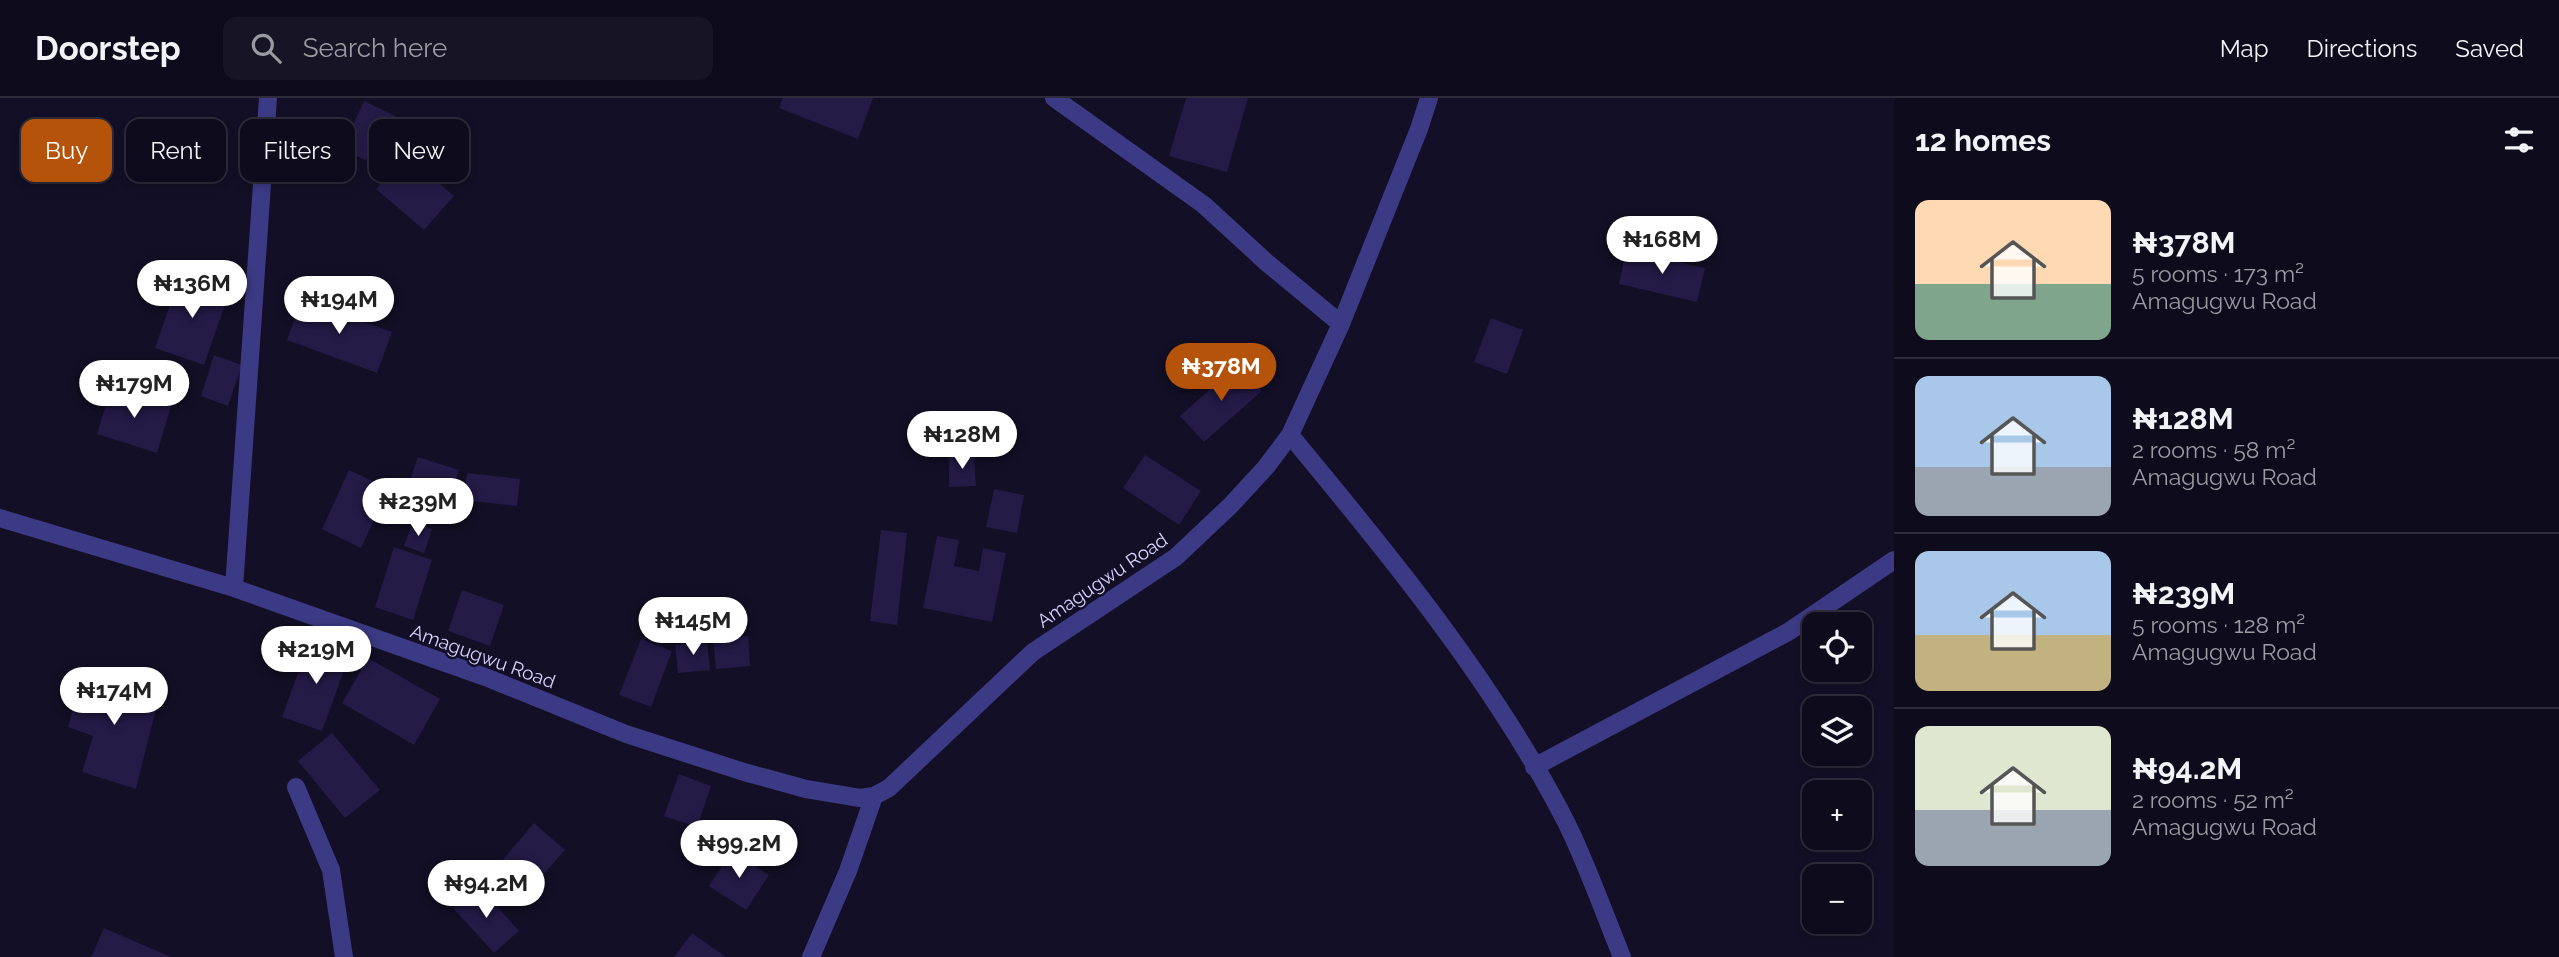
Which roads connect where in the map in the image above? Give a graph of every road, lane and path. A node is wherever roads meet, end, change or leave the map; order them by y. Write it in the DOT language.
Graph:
graph roads {
  1 [pos="268,98"];
  2 [pos="1054,98"];
  3 [pos="1429,98"];
  4 [pos="1341,324"];
  5 [pos="1290,435"];
  6 [pos="0,518"];
  7 [pos="1894,560"];
  8 [pos="233,588"];
  9 [pos="1534,767"];
  10 [pos="296,787"];
  11 [pos="874,796"];
  12 [pos="815,955"];
  13 [pos="344,957"];
  14 [pos="1622,957"];
  1 -- 8 [label="street"];
  2 -- 4 [label="street"];
  3 -- 4 [label="street, Amagugwu Road"];
  4 -- 5 [label="street, Amagugwu Road"];
  5 -- 9 [label="street"];
  5 -- 11 [label="street, Amagugwu Road"];
  6 -- 8 [label="street, Amagugwu Road"];
  7 -- 9 [label="street"];
  8 -- 11 [label="street, Amagugwu Road"];
  9 -- 14 [label="street"];
  10 -- 13 [label="street"];
  11 -- 12 [label="street"];
}
